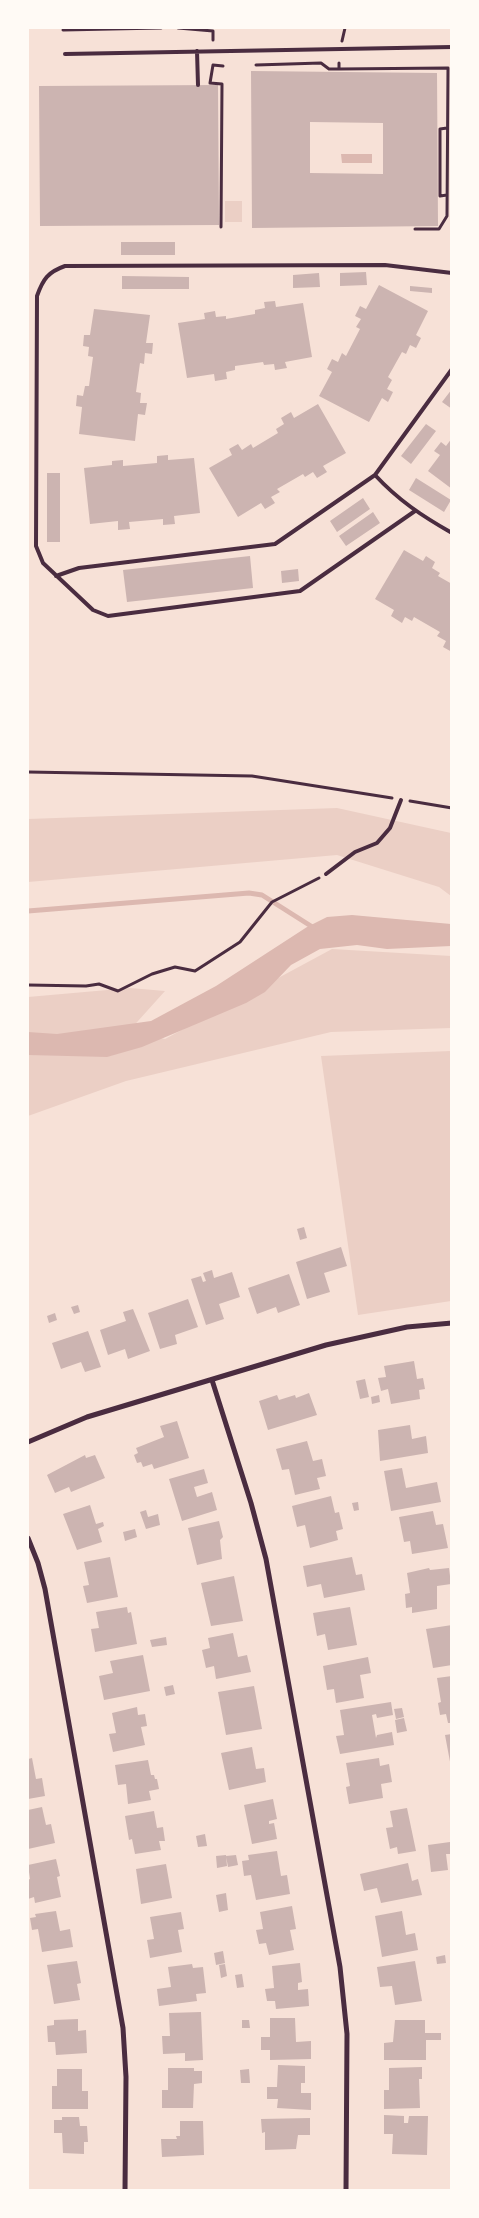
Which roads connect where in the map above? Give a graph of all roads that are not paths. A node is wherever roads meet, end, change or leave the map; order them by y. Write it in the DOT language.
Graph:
graph roads {
  1 [pos="452,47"];
  2 [pos="197,51"];
  3 [pos="64,54"];
  4 [pos="198,85"];
  5 [pos="452,272"];
  6 [pos="452,369"];
  7 [pos="375,475"];
  8 [pos="415,512"];
  9 [pos="452,533"];
  10 [pos="56,576"];
  11 [pos="401,800"];
  12 [pos="326,874"];
  13 [pos="452,1323"];
  14 [pos="212,1380"];
  15 [pos="28,1442"];
  16 [pos="28,1538"];
  17 [pos="125,2190"];
  18 [pos="346,2190"];
  1 -- 2 [label="lane"];
  2 -- 3 [label="lane"];
  2 -- 4 [label="lane"];
  5 -- 10 [label="lane"];
  6 -- 7 [label="lane"];
  7 -- 8 [label="lane"];
  7 -- 10 [label="lane"];
  8 -- 9 [label="lane"];
  8 -- 10 [label="lane"];
  11 -- 12 [label="lane"];
  13 -- 14 [label="street"];
  14 -- 15 [label="street"];
  14 -- 18 [label="street"];
  16 -- 17 [label="street"];
}
